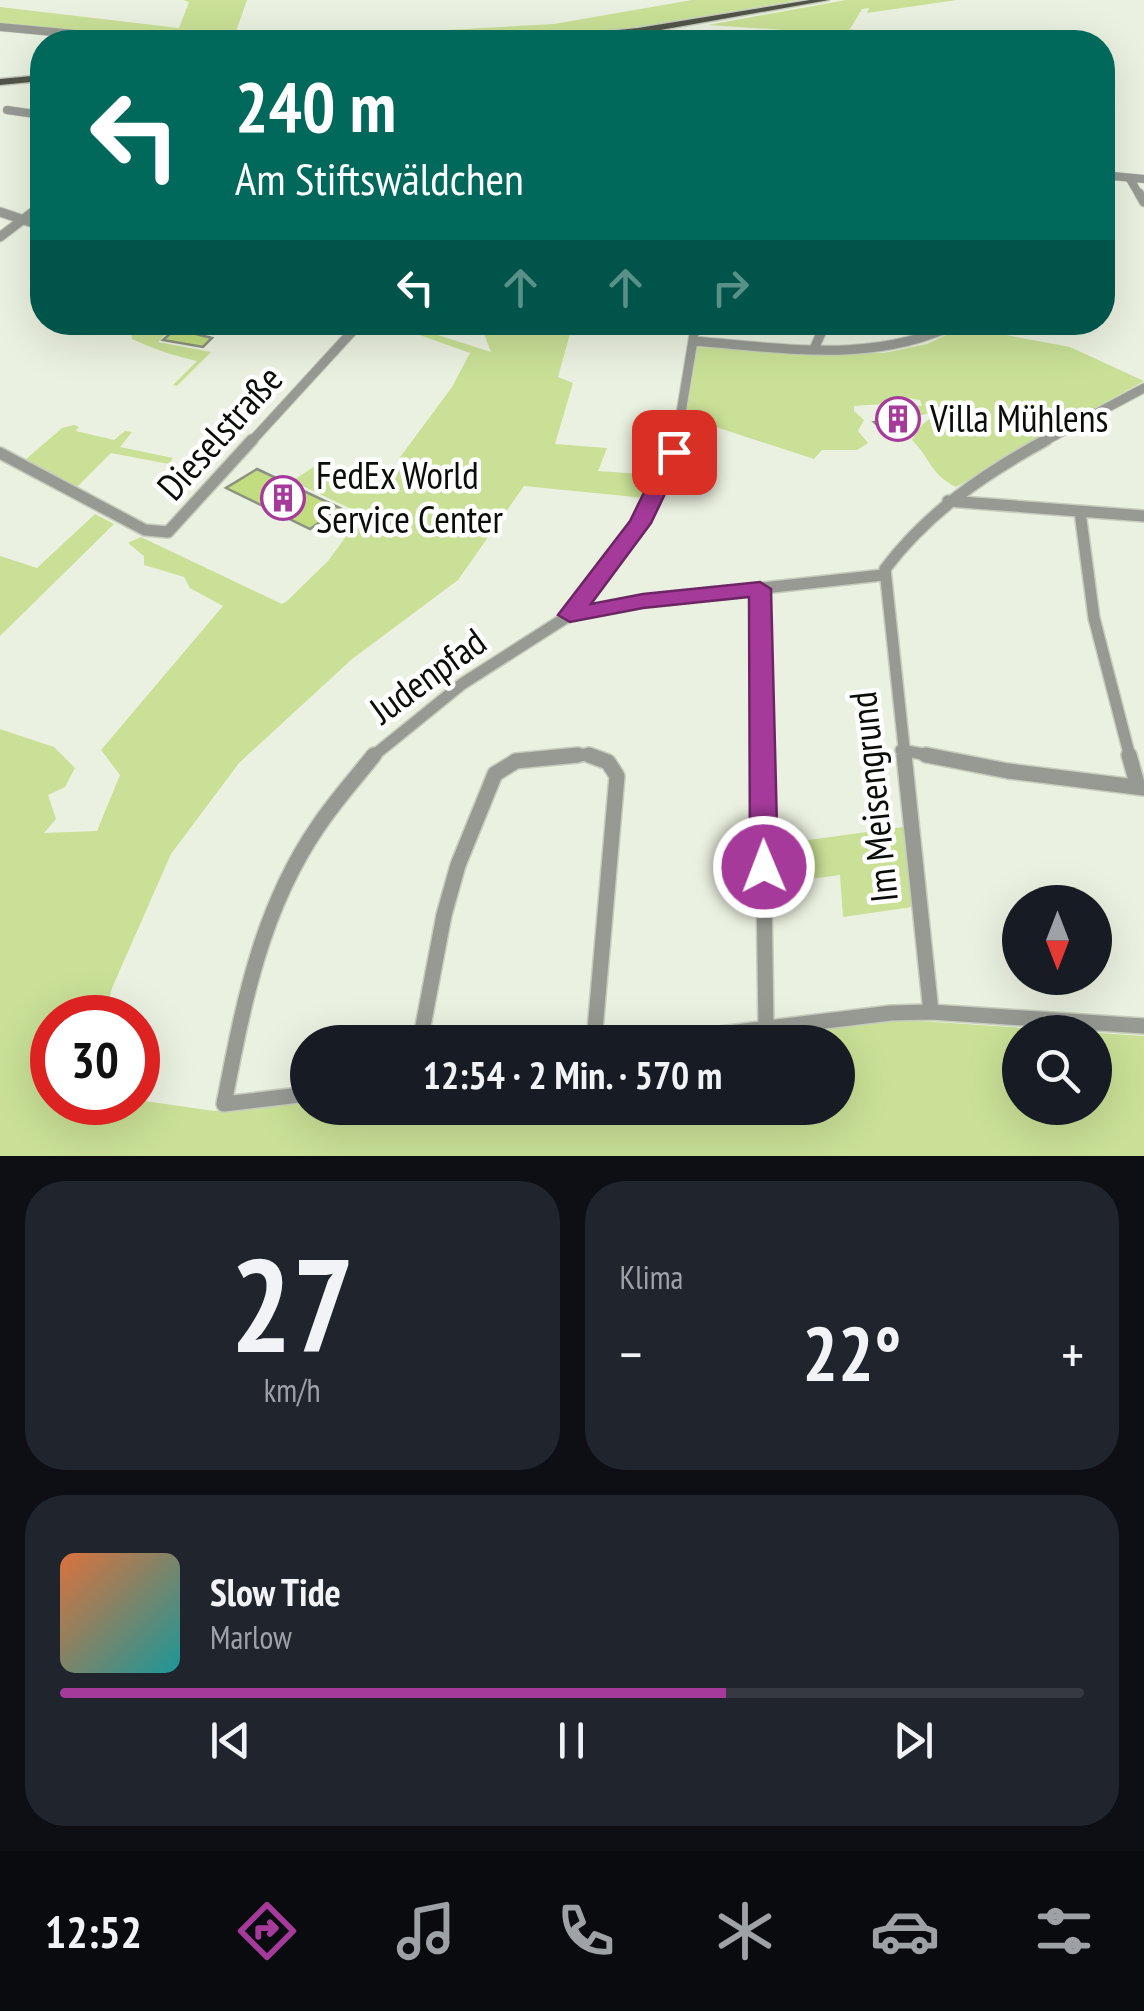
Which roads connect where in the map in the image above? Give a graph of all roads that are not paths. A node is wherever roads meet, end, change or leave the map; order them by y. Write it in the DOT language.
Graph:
graph roads {
  1 [pos="825,0"];
  2 [pos="0,27"];
  3 [pos="32,30"];
  4 [pos="644,30"];
  5 [pos="30,79"];
  6 [pos="0,82"];
  7 [pos="6,110"];
  8 [pos="30,113"];
  9 [pos="1115,176"];
  10 [pos="1130,178"];
  11 [pos="1144,179"];
  12 [pos="1144,202"];
  13 [pos="0,212"];
  14 [pos="30,214"];
  15 [pos="22,220"];
  16 [pos="30,222"];
  17 [pos="0,236"];
  18 [pos="349,335"];
  19 [pos="694,335"];
  20 [pos="820,335"];
  21 [pos="936,335"];
  22 [pos="693,341"];
  23 [pos="814,349"];
  24 [pos="1144,388"];
  25 [pos="0,453"];
  26 [pos="948,502"];
  27 [pos="1080,512"];
  28 [pos="1144,516"];
  29 [pos="883,575"];
  30 [pos="760,589"];
  31 [pos="570,615"];
  32 [pos="902,750"];
  33 [pos="1141,787"];
  34 [pos="931,1012"];
  35 [pos="424,1025"];
  36 [pos="595,1025"];
  37 [pos="766,1025"];
  38 [pos="778,1025"];
  39 [pos="1144,1026"];
  40 [pos="290,1096"];
  1 -- 4 [label="main road"];
  2 -- 3 [label="street"];
  5 -- 6 [label="main road"];
  7 -- 8 [label="street"];
  9 -- 10 [label="street"];
  10 -- 11 [label="street"];
  10 -- 12 [label="street"];
  13 -- 15 [label="street"];
  14 -- 15 [label="street"];
  15 -- 16 [label="street"];
  15 -- 17 [label="street"];
  18 -- 25 [label="street, Dieselstraße"];
  19 -- 22 [label="street, Judenpfad"];
  20 -- 23 [label="street"];
  21 -- 23 [label="street"];
  22 -- 23 [label="street"];
  22 -- 31 [label="street, Judenpfad"];
  24 -- 26 [label="street"];
  26 -- 27 [label="street"];
  26 -- 29 [label="street"];
  27 -- 28 [label="street"];
  27 -- 33 [label="street"];
  29 -- 30 [label="street"];
  29 -- 32 [label="street, Im Meisengrund"];
  30 -- 31 [label="street"];
  30 -- 37 [label="street"];
  31 -- 40 [label="street, Judenpfad"];
  32 -- 33 [label="street"];
  32 -- 34 [label="street, Im Meisengrund"];
  34 -- 38 [label="street"];
  34 -- 39 [label="street"];
  35 -- 36 [label="street"];
}
